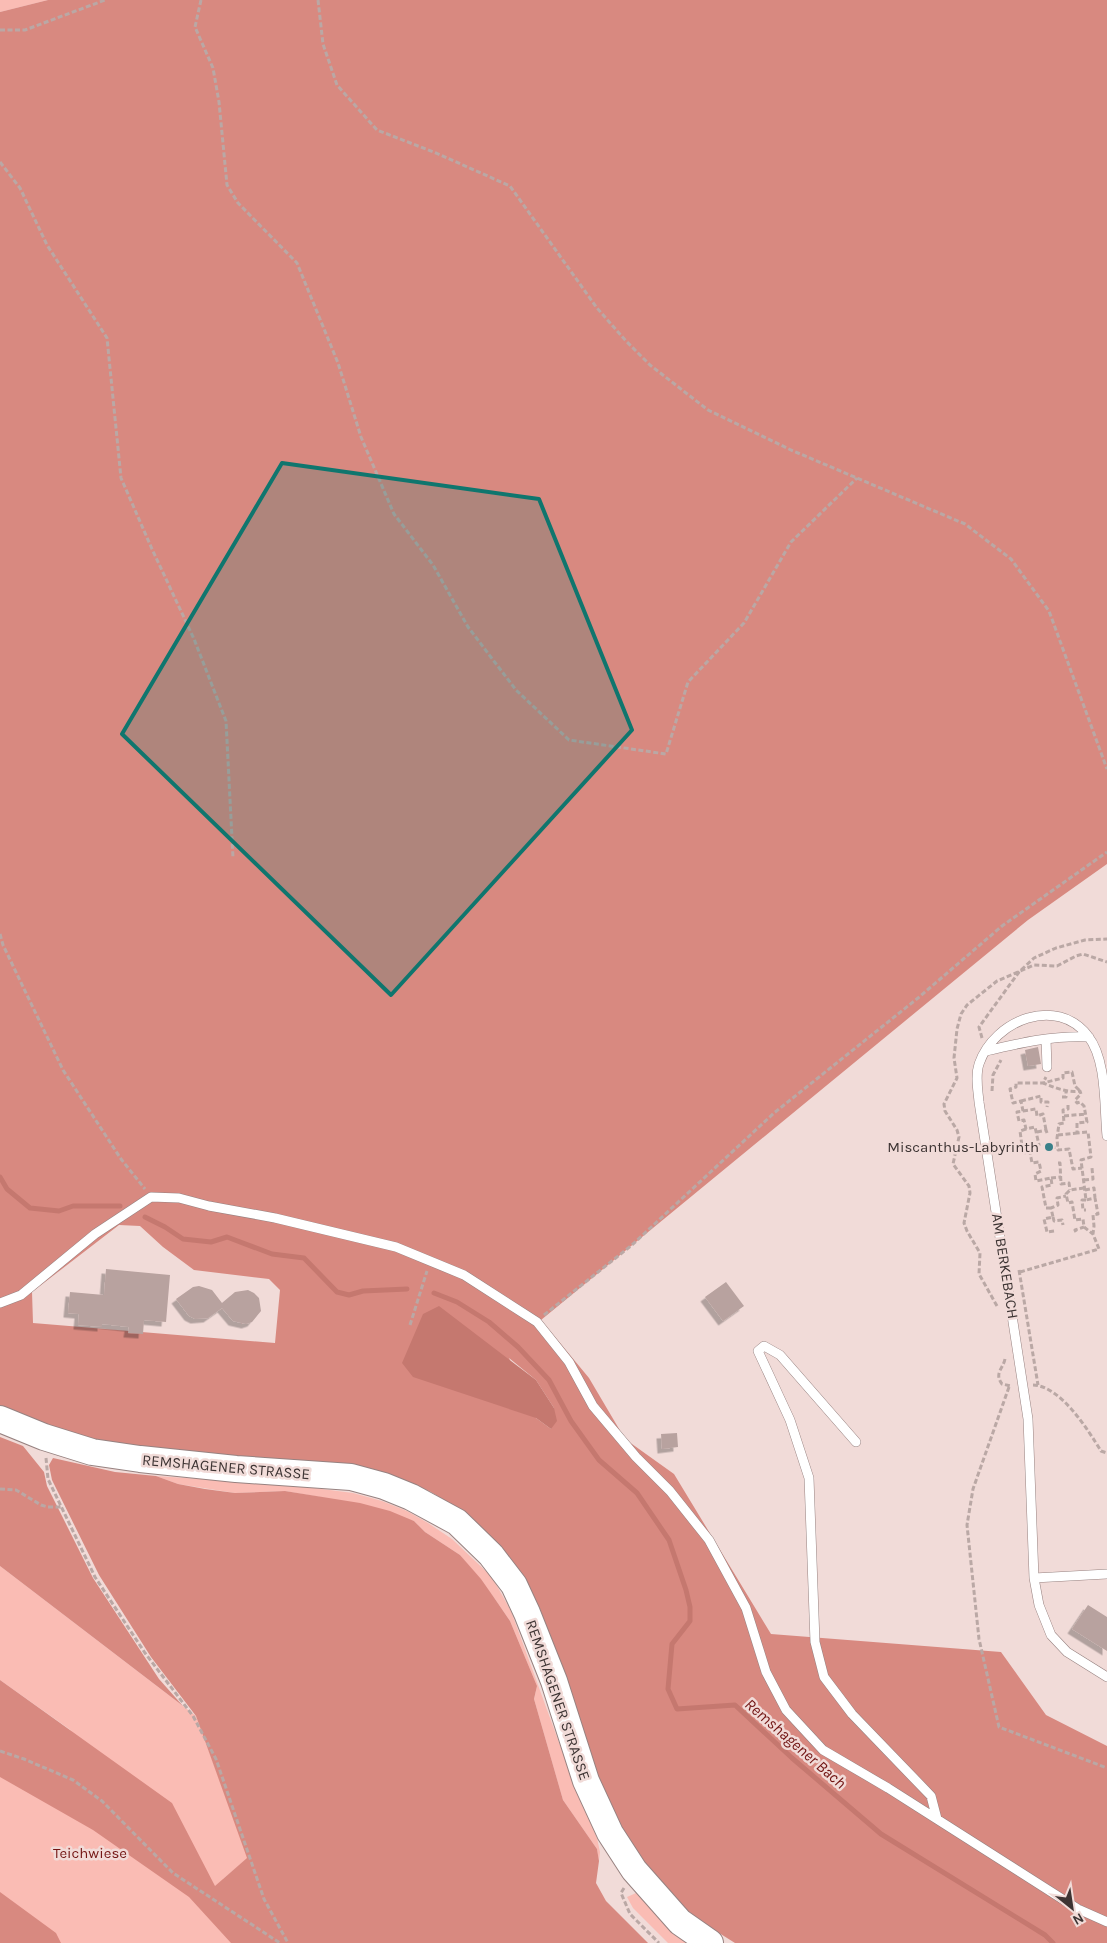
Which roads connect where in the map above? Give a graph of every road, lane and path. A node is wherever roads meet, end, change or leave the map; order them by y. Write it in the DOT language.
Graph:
graph roads {
  1 [pos="105,0"];
  2 [pos="201,0"];
  3 [pos="318,0"];
  4 [pos="0,30"];
  5 [pos="0,162"];
  6 [pos="857,478"];
  7 [pos="1107,769"];
  8 [pos="1107,852"];
  9 [pos="232,858"];
  10 [pos="0,934"];
  11 [pos="1107,939"];
  12 [pos="1089,1037"];
  13 [pos="1046,1039"];
  14 [pos="1023,1043"];
  15 [pos="986,1051"];
  16 [pos="1047,1067"];
  17 [pos="1043,1083"];
  18 [pos="1080,1090"];
  19 [pos="1066,1091"];
  20 [pos="992,1096"];
  21 [pos="1062,1097"];
  22 [pos="1021,1101"];
  23 [pos="1068,1105"];
  24 [pos="1047,1107"];
  25 [pos="1023,1111"];
  26 [pos="1086,1114"];
  27 [pos="1064,1116"];
  28 [pos="1107,1126"];
  29 [pos="1026,1129"];
  30 [pos="1037,1132"];
  31 [pos="1078,1133"];
  32 [pos="1058,1134"];
  33 [pos="1107,1136"];
  34 [pos="1046,1144"];
  35 [pos="1058,1147"];
  36 [pos="1030,1152"];
  37 [pos="1058,1163"];
  38 [pos="1082,1168"];
  39 [pos="1092,1168"];
  40 [pos="1061,1177"];
  41 [pos="1051,1178"];
  42 [pos="1084,1180"];
  43 [pos="1084,1189"];
  44 [pos="1070,1190"];
  45 [pos="1066,1196"];
  46 [pos="151,1197"];
  47 [pos="1095,1198"];
  48 [pos="1086,1200"];
  49 [pos="1051,1208"];
  50 [pos="1086,1210"];
  51 [pos="1053,1217"];
  52 [pos="1064,1225"];
  53 [pos="1084,1227"];
  54 [pos="1054,1231"];
  55 [pos="1076,1232"];
  56 [pos="1092,1234"];
  57 [pos="431,1260"];
  58 [pos="1018,1268"];
  59 [pos="1020,1272"];
  60 [pos="0,1303"];
  61 [pos="537,1322"];
  62 [pos="410,1326"];
  63 [pos="1038,1385"];
  64 [pos="1009,1387"];
  65 [pos="0,1419"];
  66 [pos="44,1437"];
  67 [pos="856,1442"];
  68 [pos="0,1489"];
  69 [pos="62,1507"];
  70 [pos="1107,1574"];
  71 [pos="1034,1578"];
  72 [pos="1107,1677"];
  73 [pos="0,1751"];
  74 [pos="1107,1768"];
  75 [pos="937,1819"];
  76 [pos="634,1870"];
  77 [pos="1107,1922"];
  78 [pos="280,1943"];
  79 [pos="288,1943"];
  80 [pos="659,1943"];
  81 [pos="710,1943"];
  1 -- 4 [label="path"];
  2 -- 6 [label="path"];
  3 -- 6 [label="path"];
  5 -- 9 [label="path"];
  6 -- 7 [label="path"];
  8 -- 61 [label="path"];
  10 -- 46 [label="path"];
  11 -- 15 [label="path"];
  12 -- 13 [label="lane"];
  12 -- 15 [label="lane, AM BERKEBACH"];
  12 -- 28 [label="lane, AM BERKEBACH"];
  13 -- 14 [label="lane"];
  13 -- 16 [label="lane"];
  14 -- 15 [label="lane"];
  14 -- 20 [label="path"];
  15 -- 71 [label="lane, AM BERKEBACH"];
  16 -- 17 [label="path"];
  17 -- 18 [label="path"];
  17 -- 19 [label="path"];
  17 -- 22 [label="path"];
  18 -- 19 [label="path"];
  18 -- 26 [label="path"];
  19 -- 21 [label="path"];
  22 -- 24 [label="path"];
  22 -- 25 [label="path"];
  23 -- 27 [label="path"];
  25 -- 29 [label="path"];
  25 -- 30 [label="path"];
  26 -- 27 [label="path"];
  26 -- 31 [label="path"];
  27 -- 32 [label="path"];
  28 -- 33 [label="lane, AM BERKEBACH"];
  29 -- 30 [label="path"];
  29 -- 36 [label="path"];
  30 -- 36 [label="path"];
  31 -- 32 [label="path"];
  31 -- 38 [label="path"];
  32 -- 35 [label="path"];
  34 -- 35 [label="path"];
  35 -- 38 [label="path"];
  36 -- 41 [label="path"];
  37 -- 40 [label="path"];
  38 -- 42 [label="path"];
  39 -- 42 [label="path"];
  40 -- 41 [label="path"];
  40 -- 44 [label="path"];
  41 -- 49 [label="path"];
  42 -- 43 [label="path"];
  43 -- 44 [label="path"];
  43 -- 47 [label="path"];
  43 -- 48 [label="path"];
  44 -- 45 [label="path"];
  45 -- 49 [label="path"];
  45 -- 53 [label="path"];
  46 -- 57 [label="lane"];
  46 -- 60 [label="lane"];
  47 -- 48 [label="path"];
  47 -- 56 [label="path"];
  48 -- 50 [label="path"];
  49 -- 51 [label="path"];
  51 -- 52 [label="path"];
  51 -- 54 [label="path"];
  53 -- 55 [label="path"];
  53 -- 56 [label="path"];
  56 -- 59 [label="path"];
  57 -- 61 [label="lane"];
  57 -- 62 [label="path"];
  58 -- 59 [label="path"];
  59 -- 63 [label="path"];
  61 -- 75 [label="lane"];
  64 -- 74 [label="path"];
  65 -- 66 [label="main road, REMSHAGENER STRASSE"];
  66 -- 69 [label="path"];
  66 -- 76 [label="main road, REMSHAGENER STRASSE"];
  67 -- 75 [label="lane"];
  68 -- 69 [label="path"];
  69 -- 79 [label="path"];
  70 -- 71 [label="lane"];
  71 -- 72 [label="lane, AM BERKEBACH"];
  73 -- 78 [label="path"];
  75 -- 77 [label="lane"];
  76 -- 80 [label="path"];
  76 -- 81 [label="main road, REMSHAGENER STRASSE"];
}
